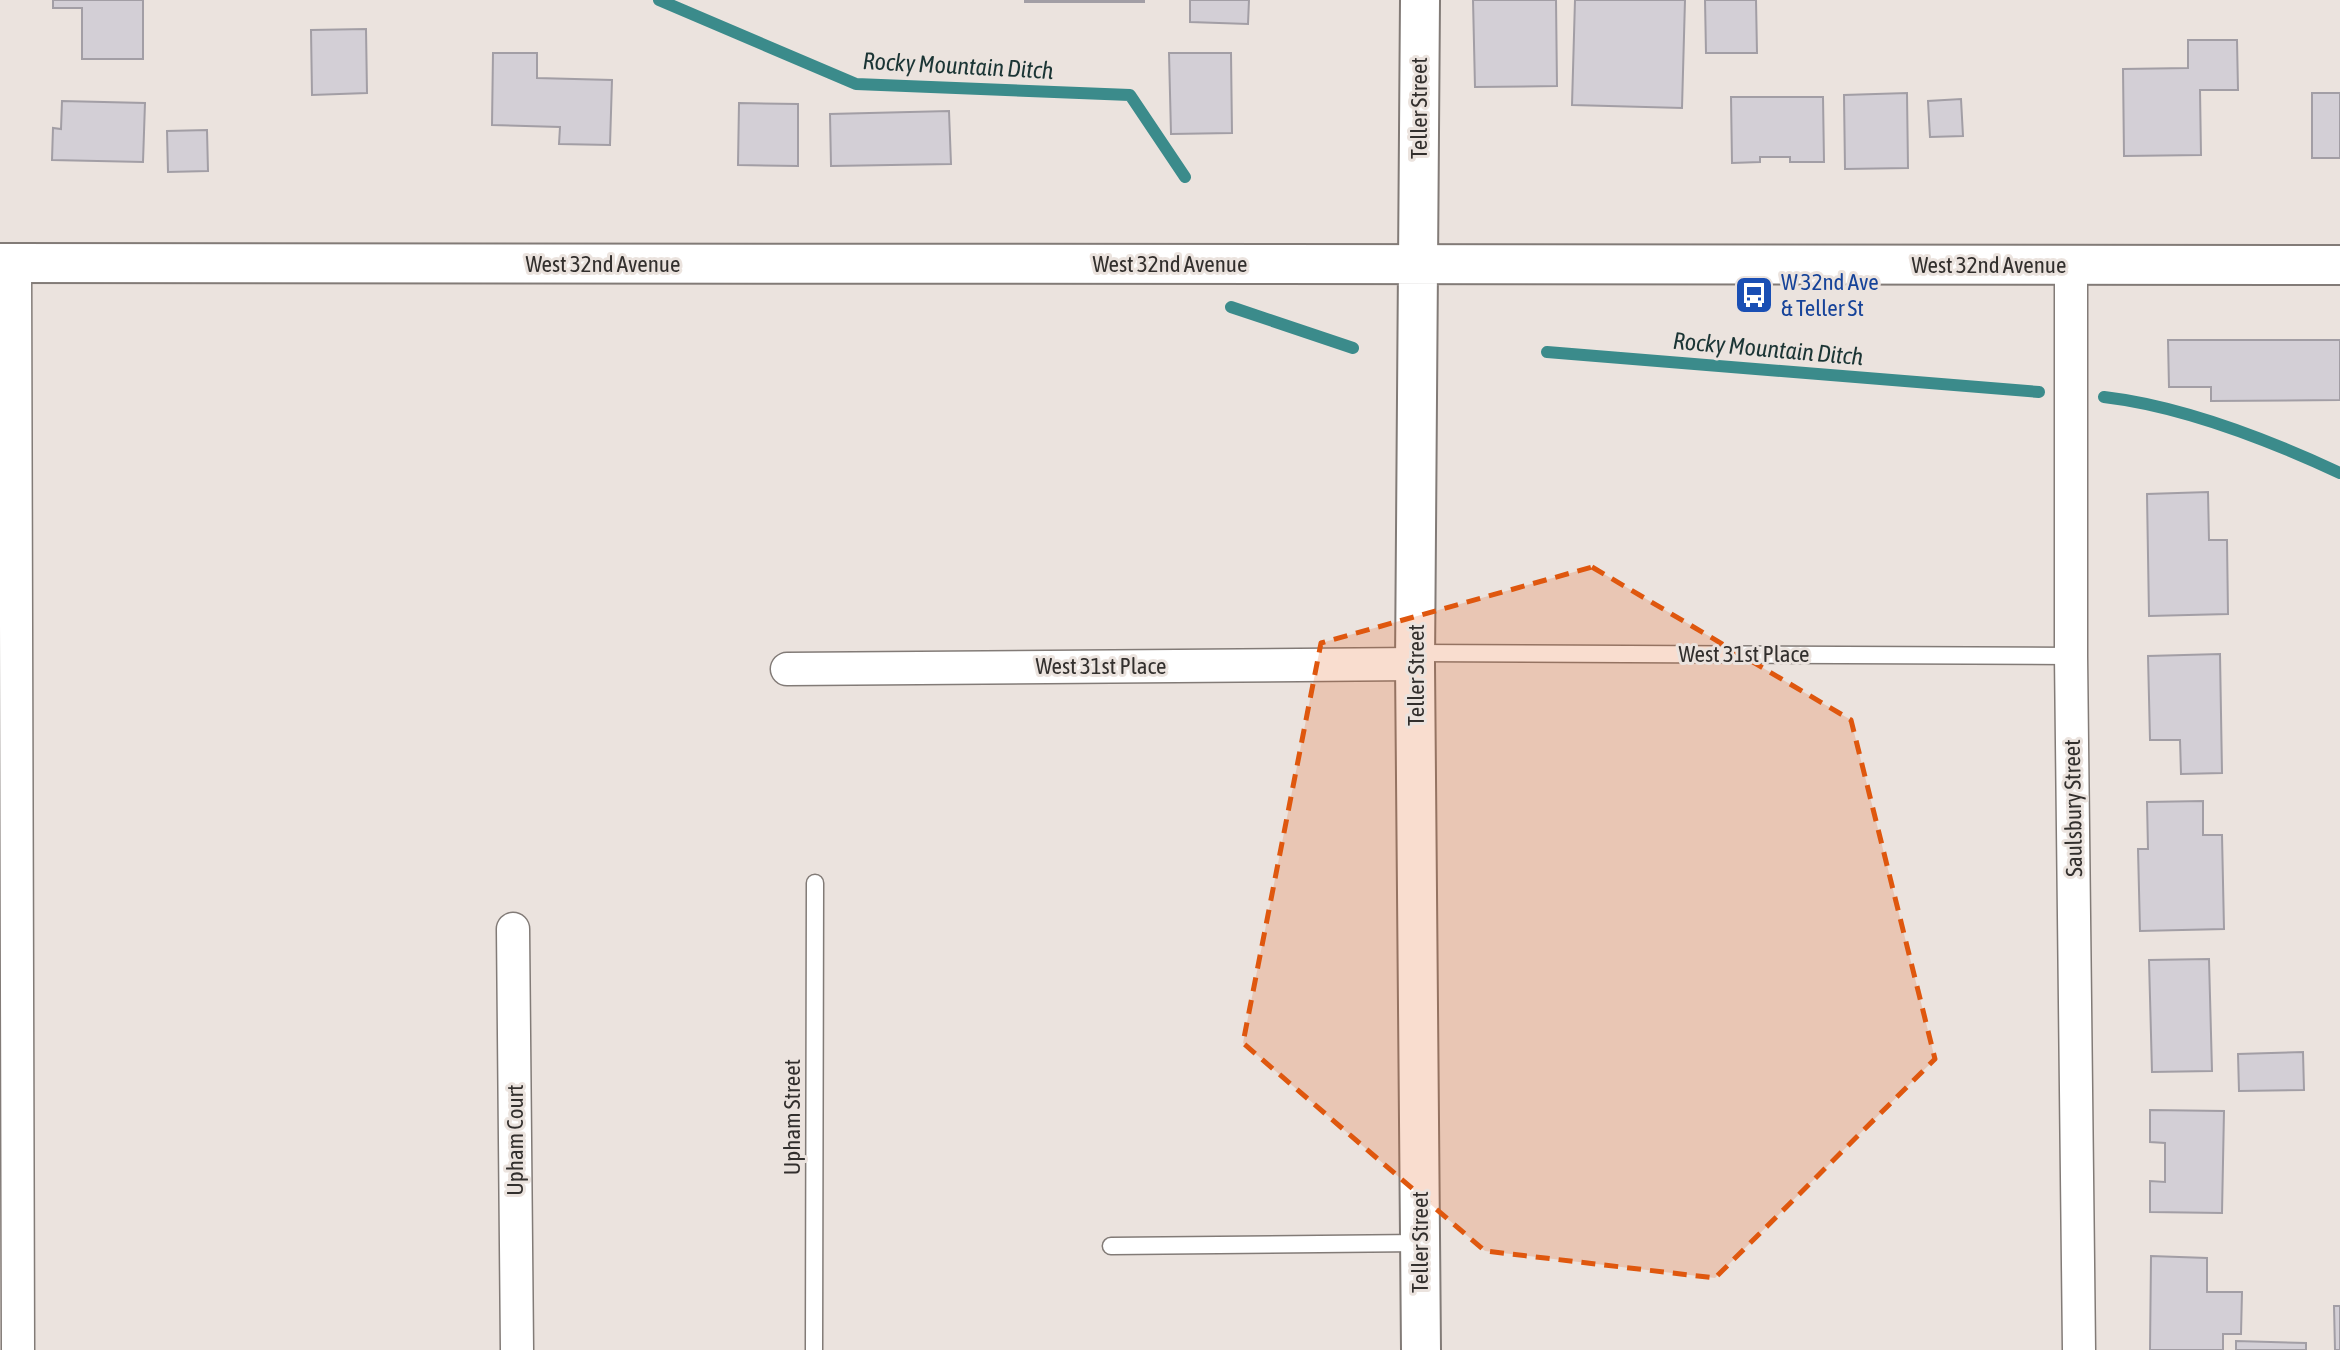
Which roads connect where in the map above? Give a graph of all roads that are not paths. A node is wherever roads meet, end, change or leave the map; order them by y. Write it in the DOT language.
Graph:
graph roads {
  1 [pos="1419,0"];
  2 [pos="8,263"];
  3 [pos="1419,263"];
  4 [pos="2071,265"];
  5 [pos="2340,265"];
  6 [pos="2071,656"];
  7 [pos="1416,659"];
  8 [pos="787,669"];
  9 [pos="815,883"];
  10 [pos="513,929"];
  11 [pos="1420,1243"];
  12 [pos="1111,1246"];
  13 [pos="18,1350"];
  14 [pos="517,1350"];
  15 [pos="814,1350"];
  16 [pos="1421,1350"];
  17 [pos="2079,1350"];
  1 -- 3 [label="street, Teller Street"];
  2 -- 3 [label="street, West 32nd Avenue"];
  2 -- 13 [label="street"];
  3 -- 4 [label="street, West 32nd Avenue"];
  3 -- 7 [label="street, Teller Street"];
  4 -- 5 [label="street, West 32nd Avenue"];
  4 -- 6 [label="street, Saulsbury Street"];
  6 -- 7 [label="lane, West 31st Place"];
  6 -- 17 [label="street, Saulsbury Street"];
  7 -- 8 [label="street, West 31st Place"];
  7 -- 11 [label="street, Teller Street"];
  9 -- 15 [label="lane, Upham Street"];
  10 -- 14 [label="street, Upham Court"];
  11 -- 12 [label="lane"];
  11 -- 16 [label="street, Teller Street"];
}
